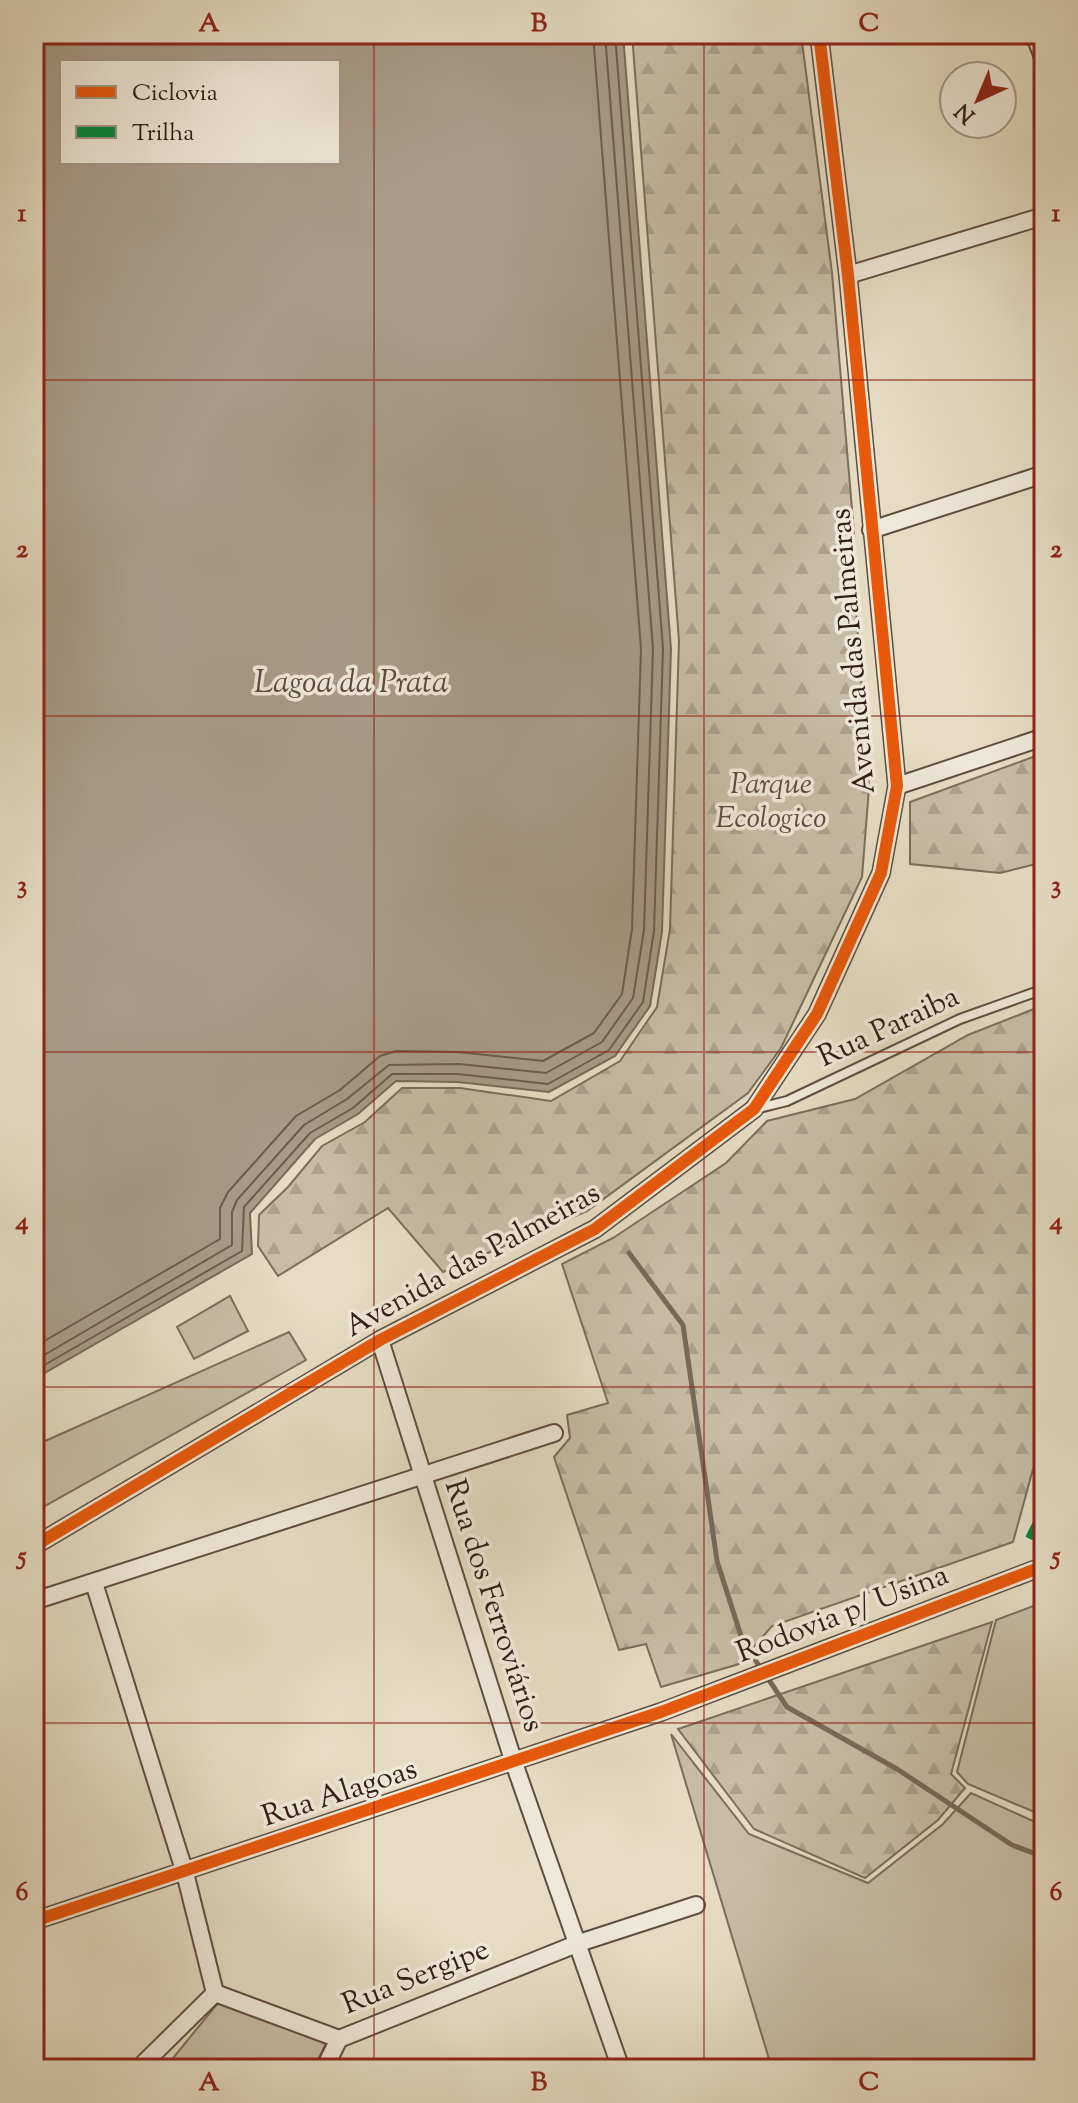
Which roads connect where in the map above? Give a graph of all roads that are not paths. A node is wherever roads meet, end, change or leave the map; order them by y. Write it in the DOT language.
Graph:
graph roads {
  1 [pos="819,34"];
  2 [pos="1034,34"];
  3 [pos="1044,60"];
  4 [pos="1044,216"];
  5 [pos="848,275"];
  6 [pos="1044,474"];
  7 [pos="871,530"];
  8 [pos="1044,737"];
  9 [pos="897,786"];
  10 [pos="1044,989"];
  11 [pos="754,1109"];
  12 [pos="380,1340"];
  13 [pos="554,1433"];
  14 [pos="422,1478"];
  15 [pos="34,1546"];
  16 [pos="1044,1566"];
  17 [pos="94,1583"];
  18 [pos="34,1601"];
  19 [pos="661,1712"];
  20 [pos="514,1763"];
  21 [pos="185,1873"];
  22 [pos="696,1905"];
  23 [pos="34,1921"];
  24 [pos="579,1943"];
  25 [pos="215,1993"];
  26 [pos="339,2039"];
  27 [pos="138,2069"];
  28 [pos="324,2069"];
  29 [pos="621,2069"];
  1 -- 5 [label="street, Avenida das Palmeiras"];
  2 -- 3 [label="street"];
  4 -- 5 [label="street"];
  5 -- 7 [label="street, Avenida das Palmeiras"];
  6 -- 7 [label="street"];
  7 -- 9 [label="street, Avenida das Palmeiras"];
  8 -- 9 [label="street"];
  9 -- 11 [label="street, Avenida das Palmeiras"];
  10 -- 11 [label="lane, Rua Paraiba"];
  11 -- 12 [label="street, Avenida das Palmeiras"];
  12 -- 14 [label="street, Rua dos Ferroviários"];
  12 -- 15 [label="street, Avenida das Palmeiras"];
  13 -- 14 [label="street"];
  14 -- 17 [label="street"];
  14 -- 20 [label="street, Rua dos Ferroviários"];
  16 -- 19 [label="street, Rodovia p/ Usina"];
  17 -- 18 [label="street"];
  17 -- 21 [label="street"];
  19 -- 20 [label="street, Rua Alagoas"];
  20 -- 21 [label="street, Rua Alagoas"];
  20 -- 24 [label="street, Rua dos Ferroviários"];
  21 -- 23 [label="street, Rua Alagoas"];
  21 -- 25 [label="street"];
  22 -- 24 [label="street, Rua Sergipe"];
  24 -- 26 [label="street, Rua Sergipe"];
  24 -- 29 [label="street, Rua dos Ferroviários"];
  25 -- 26 [label="street, Rua Sergipe"];
  25 -- 27 [label="street"];
  26 -- 28 [label="street"];
}
